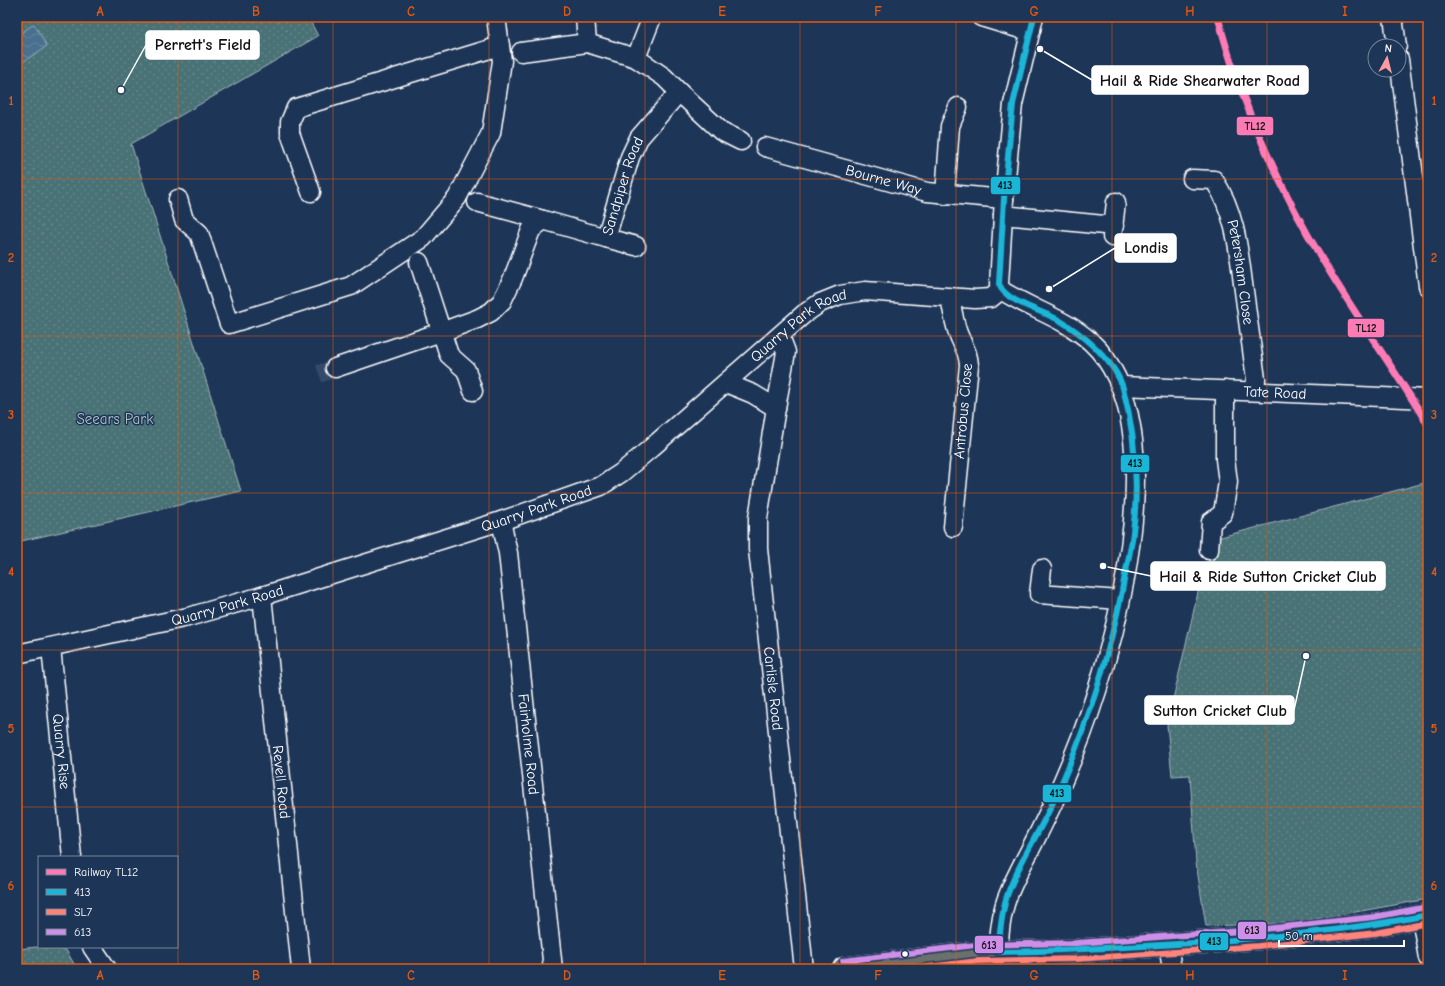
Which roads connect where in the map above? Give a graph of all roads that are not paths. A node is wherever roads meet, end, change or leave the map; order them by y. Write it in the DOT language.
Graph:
graph roads {
  1 [pos="496,17"];
  2 [pos="585,17"];
  3 [pos="652,17"];
  4 [pos="981,17"];
  5 [pos="1393,17"];
  6 [pos="1032,24"];
  7 [pos="1396,38"];
  8 [pos="587,43"];
  9 [pos="500,46"];
  10 [pos="521,52"];
  11 [pos="636,58"];
  12 [pos="1402,78"];
  13 [pos="679,92"];
  14 [pos="958,107"];
  15 [pos="742,141"];
  16 [pos="765,147"];
  17 [pos="1192,179"];
  18 [pos="311,192"];
  19 [pos="944,195"];
  20 [pos="178,199"];
  21 [pos="477,202"];
  22 [pos="1116,202"];
  23 [pos="1004,207"];
  24 [pos="543,220"];
  25 [pos="606,238"];
  26 [pos="636,246"];
  27 [pos="419,262"];
  28 [pos="1428,286"];
  29 [pos="1001,290"];
  30 [pos="950,298"];
  31 [pos="435,334"];
  32 [pos="780,336"];
  33 [pos="335,368"];
  34 [pos="726,383"];
  35 [pos="1122,386"];
  36 [pos="1225,390"];
  37 [pos="473,391"];
  38 [pos="1255,391"];
  39 [pos="1428,399"];
  40 [pos="776,408"];
  41 [pos="501,521"];
  42 [pos="953,527"];
  43 [pos="1209,550"];
  44 [pos="1042,569"];
  45 [pos="262,596"];
  46 [pos="1120,600"];
  47 [pos="50,647"];
  48 [pos="17,654"];
  49 [pos="72,856"];
  50 [pos="1424,916"];
  51 [pos="1168,945"];
  52 [pos="93,948"];
  53 [pos="1428,958"];
  54 [pos="998,960"];
  55 [pos="854,968"];
  56 [pos="107,969"];
  57 [pos="301,969"];
  58 [pos="553,969"];
  59 [pos="804,969"];
  60 [pos="1172,969"];
  1 -- 9 [label="street"];
  2 -- 8 [label="street"];
  3 -- 11 [label="street"];
  4 -- 6 [label="street"];
  5 -- 7 [label="street"];
  6 -- 23 [label="street"];
  8 -- 10 [label="street"];
  8 -- 11 [label="street"];
  9 -- 18 [label="street"];
  9 -- 20 [label="street"];
  11 -- 13 [label="street"];
  12 -- 28 [label="street"];
  13 -- 15 [label="street"];
  13 -- 25 [label="street, Sandpiper Road"];
  14 -- 19 [label="street"];
  16 -- 19 [label="street, Bourne Way"];
  17 -- 38 [label="street, Petersham Close"];
  19 -- 23 [label="street, Bourne Way"];
  21 -- 24 [label="street, Sandpiper Road"];
  22 -- 23 [label="street, Bourne Way"];
  23 -- 29 [label="street"];
  24 -- 25 [label="street, Sandpiper Road"];
  24 -- 31 [label="street"];
  25 -- 26 [label="street"];
  27 -- 31 [label="street"];
  29 -- 30 [label="street, Quarry Park Road"];
  29 -- 35 [label="street"];
  30 -- 32 [label="street, Quarry Park Road"];
  30 -- 42 [label="street, Antrobus Close"];
  31 -- 33 [label="street"];
  31 -- 37 [label="street"];
  32 -- 34 [label="street, Quarry Park Road"];
  32 -- 40 [label="street, Carlisle Road"];
  34 -- 40 [label="street"];
  34 -- 41 [label="street, Quarry Park Road"];
  35 -- 36 [label="street, Tate Road"];
  35 -- 46 [label="street"];
  36 -- 38 [label="street, Tate Road"];
  36 -- 43 [label="street"];
  38 -- 39 [label="street, Tate Road"];
  40 -- 59 [label="street, Carlisle Road"];
  41 -- 45 [label="street, Quarry Park Road"];
  41 -- 58 [label="street, Fairholme Road"];
  44 -- 46 [label="street"];
  45 -- 47 [label="street, Quarry Park Road"];
  45 -- 57 [label="street, Revell Road"];
  46 -- 54 [label="street"];
  47 -- 48 [label="street, Quarry Park Road"];
  47 -- 49 [label="street, Quarry Rise"];
  50 -- 51 [label="highway"];
  50 -- 53 [label="street"];
  51 -- 54 [label="highway"];
  51 -- 60 [label="street"];
  52 -- 56 [label="street"];
  54 -- 55 [label="highway"];
}
